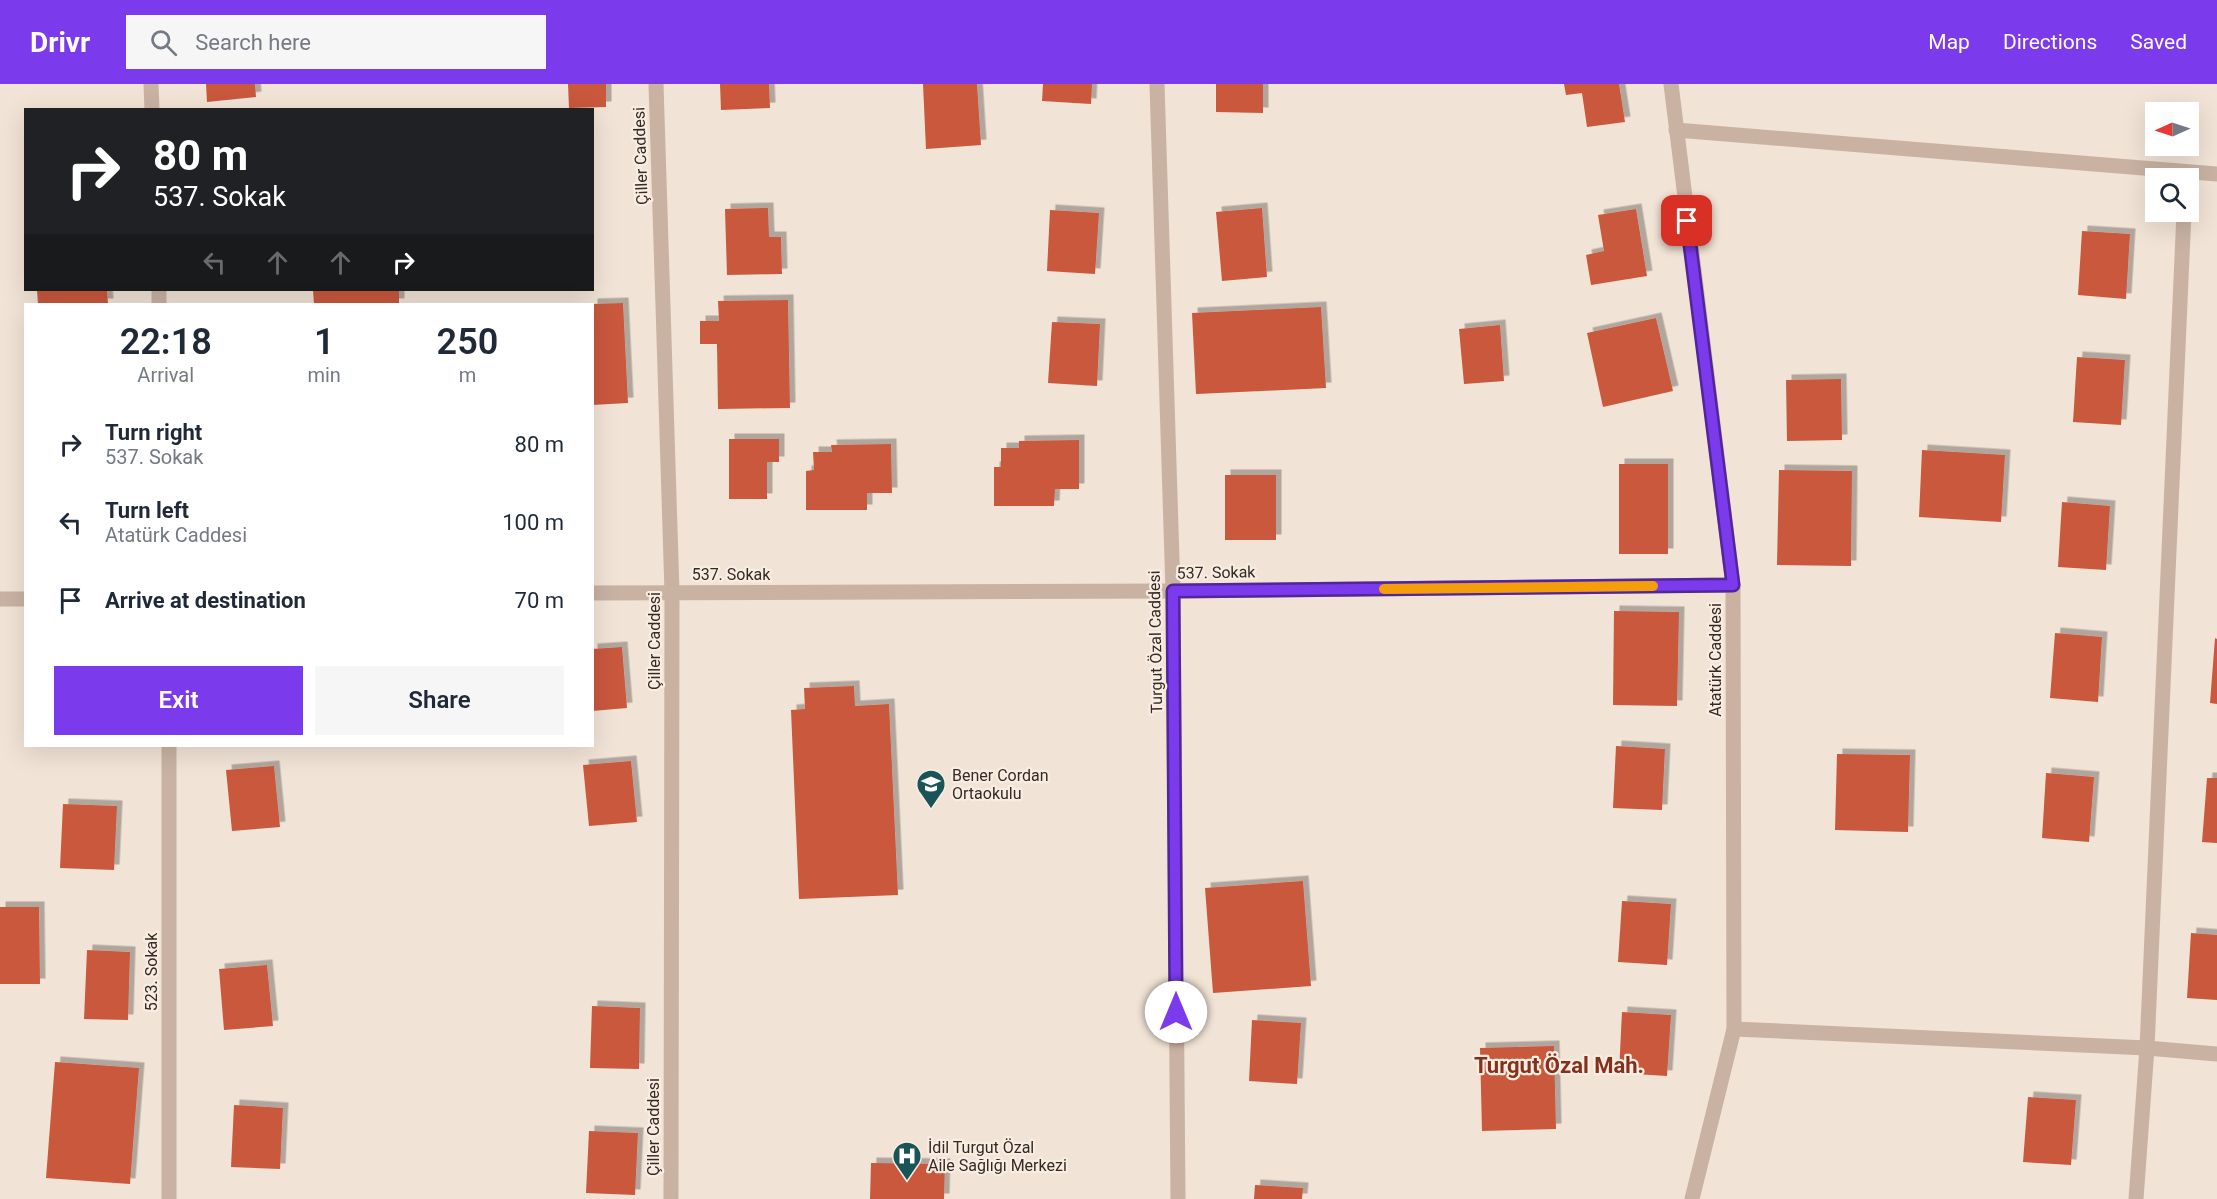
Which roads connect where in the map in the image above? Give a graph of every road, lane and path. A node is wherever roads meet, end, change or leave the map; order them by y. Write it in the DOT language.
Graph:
graph roads {
  1 [pos="152,84"];
  2 [pos="656,84"];
  3 [pos="1157,84"];
  4 [pos="1671,84"];
  5 [pos="152,108"];
  6 [pos="1676,130"];
  7 [pos="2145,171"];
  8 [pos="2217,174"];
  9 [pos="2199,175"];
  10 [pos="2184,222"];
  11 [pos="1733,585"];
  12 [pos="1173,591"];
  13 [pos="672,592"];
  14 [pos="594,593"];
  15 [pos="0,599"];
  16 [pos="24,599"];
  17 [pos="169,747"];
  18 [pos="1734,1029"];
  19 [pos="2147,1048"];
  20 [pos="2217,1054"];
  21 [pos="169,1199"];
  22 [pos="671,1199"];
  23 [pos="1178,1199"];
  24 [pos="1692,1199"];
  25 [pos="2136,1199"];
  1 -- 5 [label="street"];
  2 -- 13 [label="street, Çiller Caddesi"];
  3 -- 12 [label="street, Turgut Özal Caddesi"];
  4 -- 6 [label="street, Atatürk Caddesi"];
  6 -- 7 [label="street"];
  6 -- 11 [label="street, Atatürk Caddesi"];
  8 -- 9 [label="street"];
  10 -- 19 [label="street"];
  11 -- 12 [label="street, 537. Sokak"];
  11 -- 18 [label="street, Atatürk Caddesi"];
  12 -- 13 [label="street, 537. Sokak"];
  12 -- 23 [label="street, Turgut Özal Caddesi"];
  13 -- 14 [label="street, 537. Sokak"];
  13 -- 22 [label="street, Çiller Caddesi"];
  15 -- 16 [label="street"];
  17 -- 21 [label="street, 523. Sokak"];
  18 -- 19 [label="street"];
  18 -- 24 [label="street, Atatürk Caddesi"];
  19 -- 20 [label="street"];
  19 -- 25 [label="street"];
}
